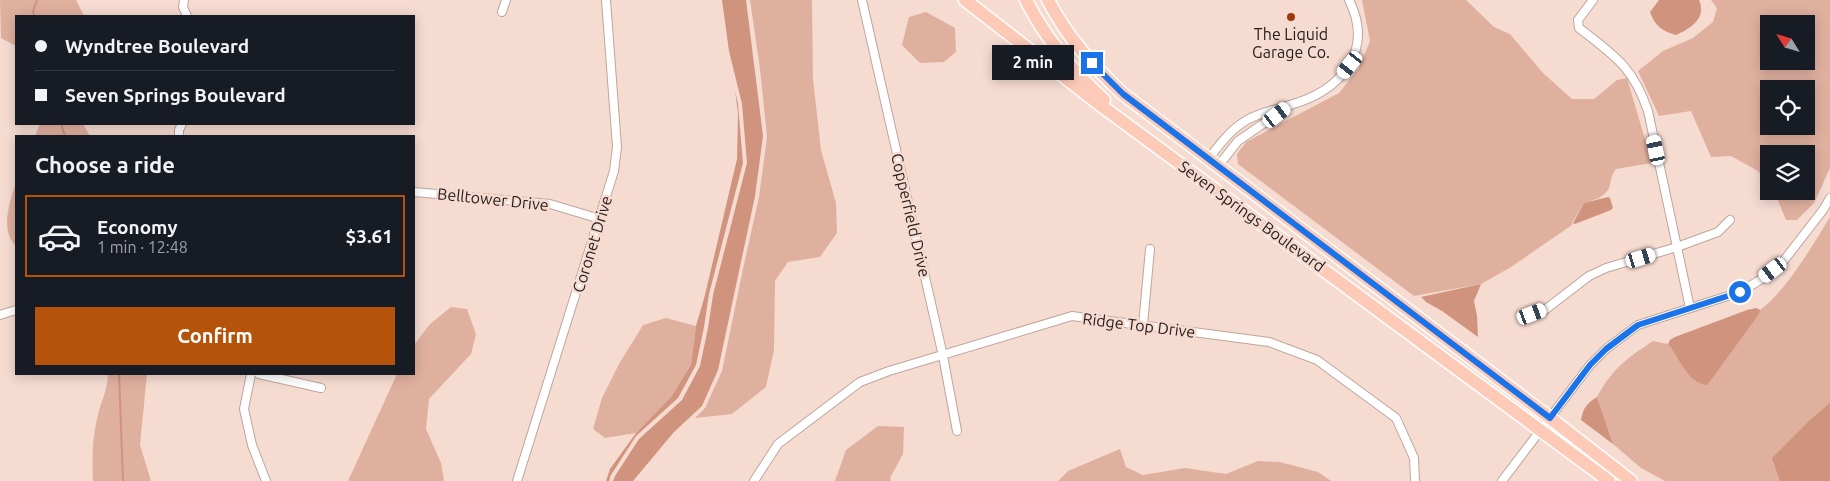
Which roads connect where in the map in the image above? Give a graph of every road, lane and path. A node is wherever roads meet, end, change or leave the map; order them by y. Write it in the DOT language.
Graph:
graph roads {
  1 [pos="184,0"];
  2 [pos="506,0"];
  3 [pos="606,0"];
  4 [pos="862,0"];
  5 [pos="965,0"];
  6 [pos="1026,0"];
  7 [pos="1048,0"];
  8 [pos="1349,0"];
  9 [pos="1594,0"];
  10 [pos="502,12"];
  11 [pos="187,15"];
  12 [pos="1291,105"];
  13 [pos="1214,162"];
  14 [pos="415,192"];
  15 [pos="1830,198"];
  16 [pos="1241,207"];
  17 [pos="600,219"];
  18 [pos="1730,220"];
  19 [pos="1677,247"];
  20 [pos="1150,250"];
  21 [pos="1690,308"];
  22 [pos="15,310"];
  23 [pos="1532,314"];
  24 [pos="0,315"];
  25 [pos="1143,325"];
  26 [pos="943,356"];
  27 [pos="251,375"];
  28 [pos="263,375"];
  29 [pos="321,388"];
  30 [pos="1550,418"];
  31 [pos="1541,430"];
  32 [pos="957,431"];
  33 [pos="266,481"];
  34 [pos="517,481"];
  35 [pos="754,481"];
  36 [pos="1415,481"];
  37 [pos="1502,481"];
  38 [pos="1610,481"];
  39 [pos="1632,481"];
  1 -- 11 [label="street"];
  2 -- 10 [label="street"];
  3 -- 17 [label="street, Coronet Drive"];
  4 -- 26 [label="street, Copperfield Drive"];
  5 -- 16 [label="main road, Seven Springs Boulevard"];
  6 -- 16 [label="main road"];
  7 -- 13 [label="main road, Seven Springs Boulevard"];
  8 -- 12 [label="street"];
  9 -- 19 [label="street"];
  12 -- 13 [label="street"];
  12 -- 13 [label="street"];
  13 -- 30 [label="main road, Seven Springs Boulevard"];
  14 -- 17 [label="street, Belltower Drive"];
  15 -- 21 [label="street"];
  16 -- 31 [label="main road, Seven Springs Boulevard"];
  17 -- 34 [label="street, Coronet Drive"];
  18 -- 19 [label="street"];
  19 -- 21 [label="street"];
  19 -- 23 [label="street"];
  20 -- 25 [label="street"];
  21 -- 30 [label="street"];
  22 -- 24 [label="street"];
  25 -- 26 [label="street, Ridge Top Drive"];
  25 -- 36 [label="street, Ridge Top Drive"];
  26 -- 32 [label="street, Copperfield Drive"];
  26 -- 35 [label="street, Ridge Top Drive"];
  27 -- 33 [label="street"];
  28 -- 29 [label="street"];
  30 -- 31 [label="street"];
  30 -- 39 [label="main road, Seven Springs Boulevard"];
  31 -- 37 [label="street"];
  31 -- 38 [label="main road, Seven Springs Boulevard"];
}
